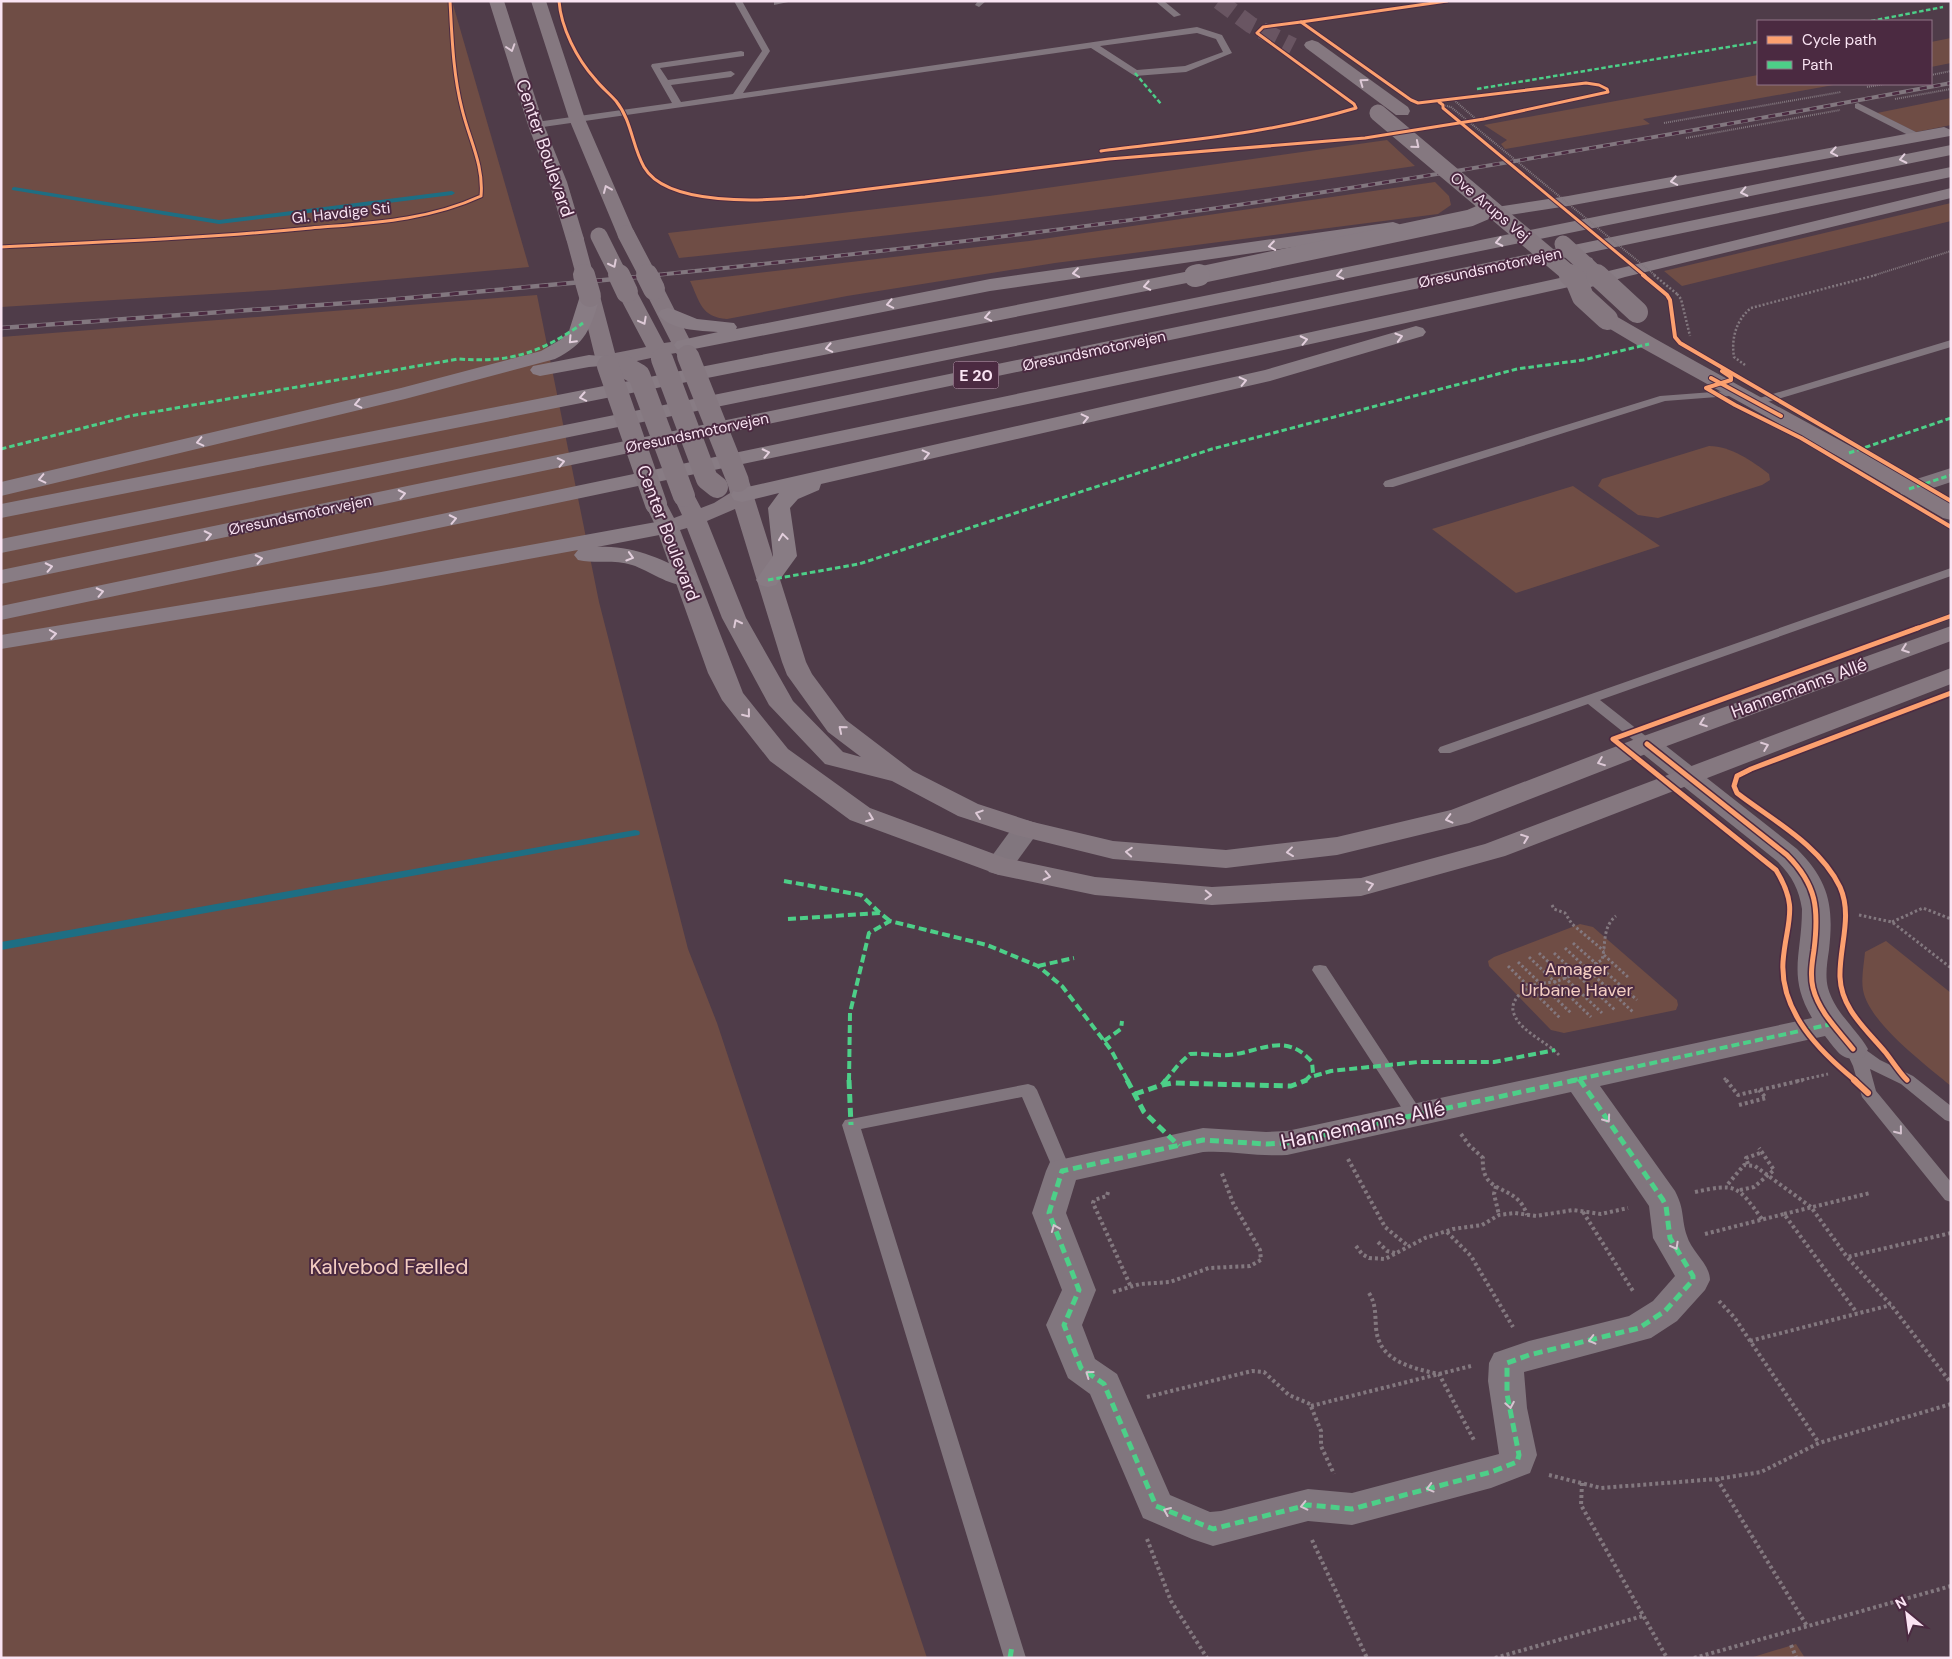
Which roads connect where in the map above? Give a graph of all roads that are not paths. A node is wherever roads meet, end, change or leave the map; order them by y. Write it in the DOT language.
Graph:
graph roads {
  1 [pos="496,1"];
  2 [pos="538,1"];
  3 [pos="738,1"];
  4 [pos="790,1"];
  5 [pos="1159,1"];
  6 [pos="777,3"];
  7 [pos="1177,15"];
  8 [pos="1092,45"];
  9 [pos="1312,45"];
  10 [pos="1293,46"];
  11 [pos="741,54"];
  12 [pos="731,74"];
  13 [pos="665,83"];
  14 [pos="736,97"];
  15 [pos="678,105"];
  16 [pos="1858,106"];
  17 [pos="577,119"];
  18 [pos="536,125"];
  19 [pos="1951,131"];
  20 [pos="1919,137"];
  21 [pos="1440,143"];
  22 [pos="1951,150"];
  23 [pos="1951,172"];
  24 [pos="558,182"];
  25 [pos="1501,193"];
  26 [pos="1951,193"];
  27 [pos="1484,202"];
  28 [pos="1585,262"];
  29 [pos="1576,280"];
  30 [pos="590,296"];
  31 [pos="668,314"];
  32 [pos="774,326"];
  33 [pos="1951,343"];
  34 [pos="686,350"];
  35 [pos="660,354"];
  36 [pos="611,363"];
  37 [pos="1711,378"];
  38 [pos="405,393"];
  39 [pos="1748,398"];
  40 [pos="891,462"];
  41 [pos="1951,475"];
  42 [pos="1389,484"];
  43 [pos="732,488"];
  44 [pos="1909,488"];
  45 [pos="1,489"];
  46 [pos="1,511"];
  47 [pos="1951,512"];
  48 [pos="695,519"];
  49 [pos="667,527"];
  50 [pos="1,546"];
  51 [pos="1951,572"];
  52 [pos="1,577"];
  53 [pos="686,580"];
  54 [pos="768,580"];
  55 [pos="1,613"];
  56 [pos="132,622"];
  57 [pos="1951,633"];
  58 [pos="1,642"];
  59 [pos="1951,675"];
  60 [pos="1590,699"];
  61 [pos="1647,744"];
  62 [pos="1445,750"];
  63 [pos="1687,775"];
  64 [pos="904,777"];
  65 [pos="1026,829"];
  66 [pos="999,866"];
  67 [pos="1320,970"];
  68 [pos="1832,1024"];
  69 [pos="1853,1049"];
  70 [pos="1578,1080"];
  71 [pos="1430,1112"];
  72 [pos="1951,1116"];
  73 [pos="1078,1168"];
  74 [pos="1951,1195"];
  75 [pos="1015,1658"];
  1 -- 18 [label="street, Center Boulevard, one-way"];
  2 -- 17 [label="street"];
  3 -- 14 [label="lane"];
  4 -- 6 [label="lane"];
  5 -- 7 [label="lane"];
  8 -- 8 [label="lane"];
  8 -- 14 [label="lane"];
  21 -- 9 [label="street, one-way"];
  10 -- 27 [label="street, Ove Arups Vej, one-way, bridge"];
  11 -- 13 [label="lane"];
  12 -- 13 [label="lane"];
  13 -- 15 [label="lane"];
  14 -- 15 [label="lane"];
  15 -- 17 [label="lane"];
  16 -- 20 [label="lane"];
  17 -- 18 [label="lane"];
  31 -- 17 [label="street, one-way, bridge"];
  18 -- 24 [label="street, Center Boulevard"];
  19 -- 20 [label="highway"];
  20 -- 32 [label="highway, one-way"];
  22 -- 50 [label="highway, Øresundsmotorvejen / E 20, one-way"];
  52 -- 23 [label="highway, Øresundsmotorvejen / E 20, one-way"];
  24 -- 30 [label="street, Center Boulevard, bridge"];
  24 -- 35 [label="street, one-way, bridge"];
  25 -- 28 [label="street, Ove Arups Vej, bridge"];
  40 -- 26 [label="highway, one-way"];
  27 -- 29 [label="street, Ove Arups Vej, bridge"];
  27 -- 46 [label="highway, one-way, bridge"];
  28 -- 29 [label="highway"];
  28 -- 37 [label="street, Ove Arups Vej, bridge"];
  29 -- 37 [label="street, Ove Arups Vej, bridge"];
  55 -- 29 [label="highway, one-way"];
  30 -- 36 [label="street, Center Boulevard"];
  30 -- 38 [label="highway, one-way"];
  31 -- 32 [label="highway"];
  31 -- 34 [label="street"];
  32 -- 34 [label="highway"];
  33 -- 39 [label="lane"];
  34 -- 35 [label="street"];
  34 -- 43 [label="street, bridge"];
  35 -- 36 [label="street"];
  35 -- 43 [label="street, bridge"];
  36 -- 38 [label="highway"];
  36 -- 48 [label="street, bridge"];
  36 -- 49 [label="street, Center Boulevard, bridge"];
  37 -- 39 [label="street, Ove Arups Vej"];
  38 -- 45 [label="highway, one-way"];
  39 -- 42 [label="lane"];
  39 -- 44 [label="street, Ove Arups Vej"];
  40 -- 43 [label="highway"];
  54 -- 40 [label="highway, one-way"];
  41 -- 44 [label="street"];
  43 -- 48 [label="street"];
  43 -- 54 [label="street"];
  44 -- 47 [label="street, Ove Arups Vej"];
  48 -- 49 [label="street"];
  64 -- 48 [label="street, one-way"];
  49 -- 53 [label="street, Center Boulevard"];
  49 -- 56 [label="highway"];
  51 -- 60 [label="lane"];
  56 -- 53 [label="highway, one-way"];
  53 -- 66 [label="street, Center Boulevard, one-way"];
  64 -- 54 [label="street, one-way"];
  58 -- 56 [label="highway, one-way"];
  57 -- 61 [label="street, Hannemanns Allé, one-way"];
  63 -- 59 [label="street, one-way"];
  60 -- 61 [label="lane"];
  60 -- 62 [label="lane"];
  61 -- 63 [label="street"];
  61 -- 65 [label="street, Hannemanns Allé, one-way"];
  66 -- 63 [label="street, one-way"];
  63 -- 68 [label="street"];
  65 -- 64 [label="street, one-way"];
  65 -- 66 [label="street"];
  67 -- 71 [label="lane"];
  68 -- 69 [label="street"];
  68 -- 70 [label="street, Hannemanns Allé"];
  69 -- 72 [label="lane"];
  69 -- 74 [label="lane, one-way"];
  70 -- 71 [label="street, Hannemanns Allé"];
  70 -- 73 [label="street, one-way"];
  71 -- 73 [label="street, Hannemanns Allé"];
  73 -- 75 [label="lane"];
}
